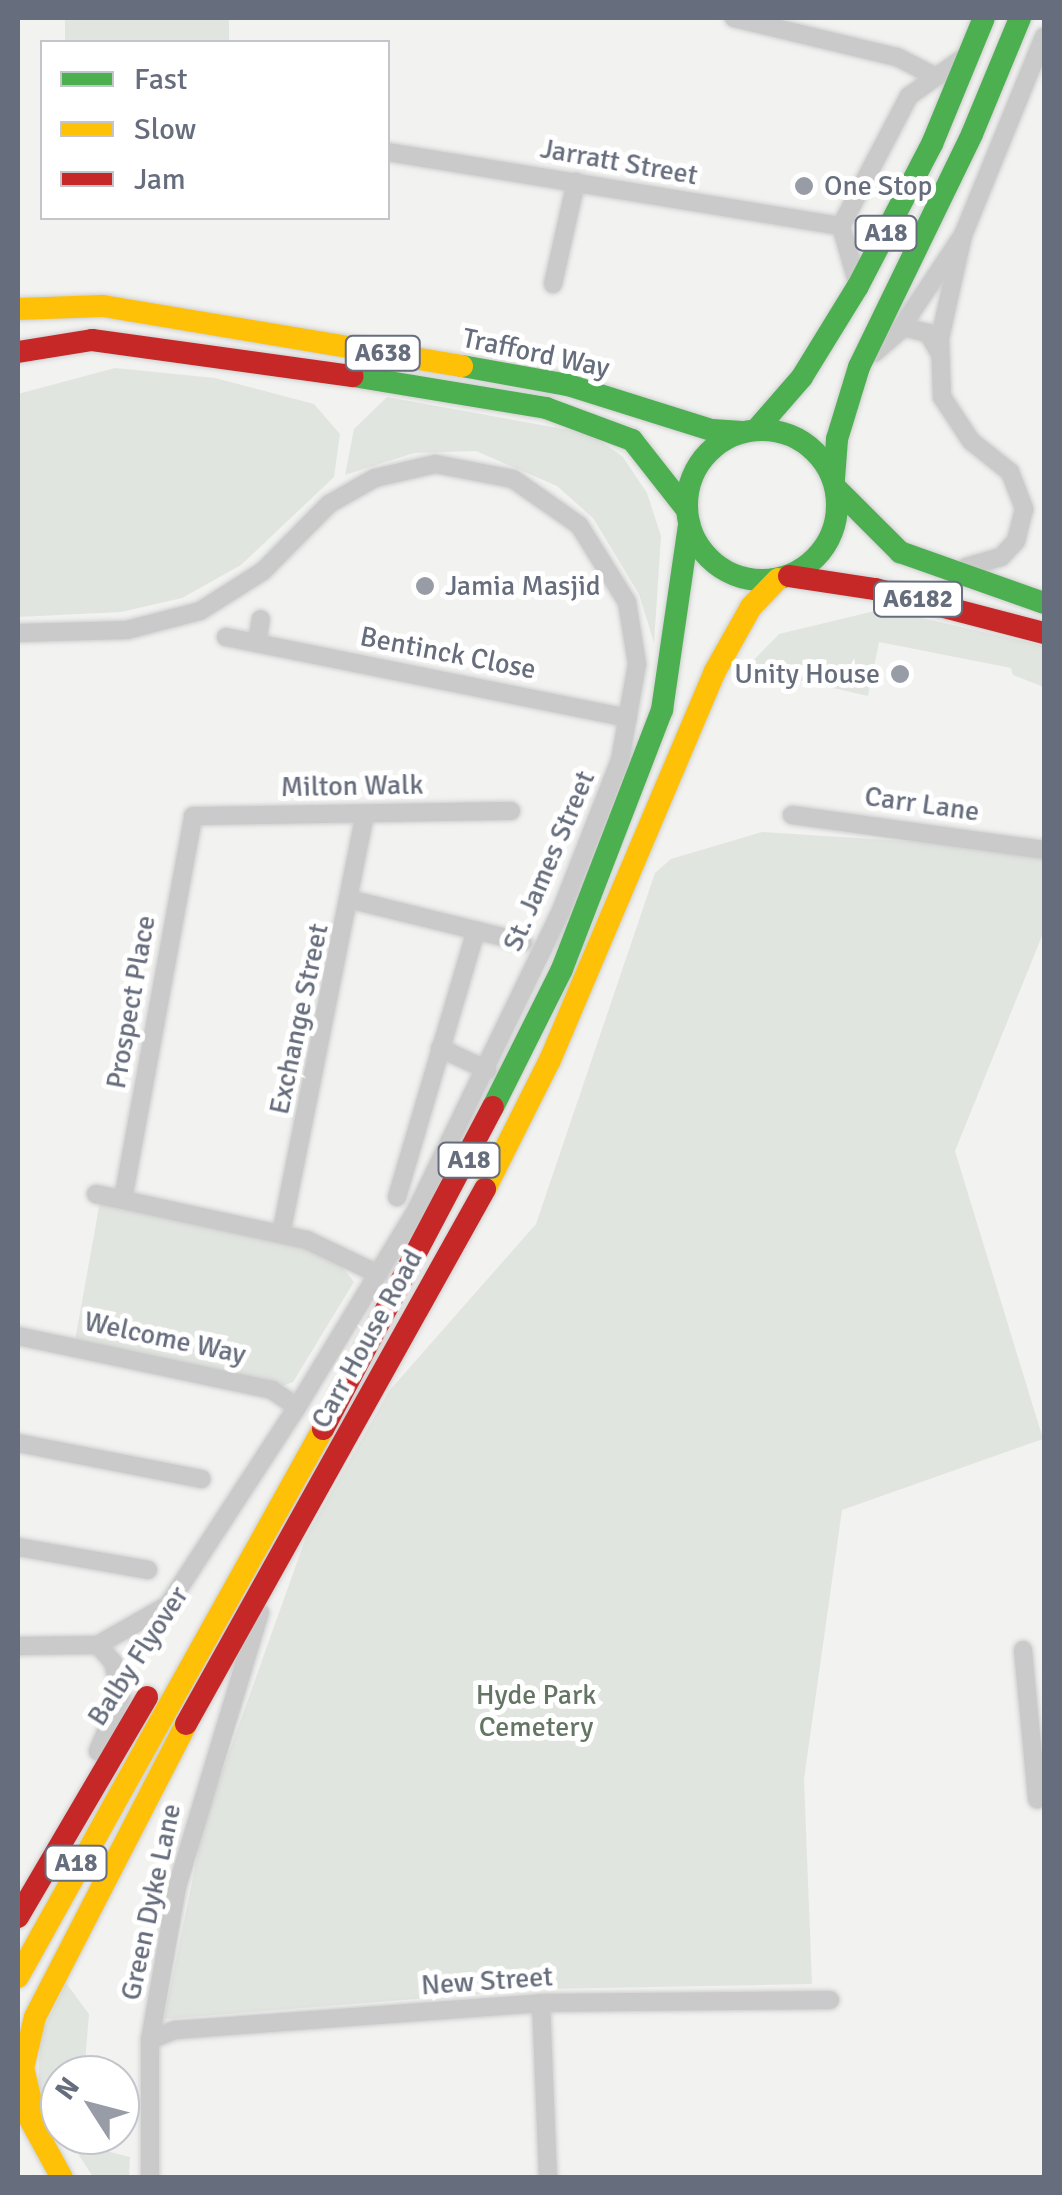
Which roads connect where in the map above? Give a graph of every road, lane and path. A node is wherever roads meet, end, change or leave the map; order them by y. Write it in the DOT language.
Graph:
graph roads {
  1 [pos="734,18"];
  2 [pos="984,18"];
  3 [pos="1020,18"];
  4 [pos="1044,37"];
  5 [pos="970,54"];
  6 [pos="932,76"];
  7 [pos="390,152"];
  8 [pos="576,182"];
  9 [pos="840,226"];
  10 [pos="963,235"];
  11 [pos="553,284"];
  12 [pos="858,286"];
  13 [pos="18,309"];
  14 [pos="902,327"];
  15 [pos="18,352"];
  16 [pos="940,352"];
  17 [pos="859,367"];
  18 [pos="749,431"];
  19 [pos="835,484"];
  20 [pos="688,517"];
  21 [pos="937,569"];
  22 [pos="783,578"];
  23 [pos="1044,603"];
  24 [pos="261,619"];
  25 [pos="18,633"];
  26 [pos="1044,634"];
  27 [pos="226,637"];
  28 [pos="257,643"];
  29 [pos="628,718"];
  30 [pos="511,810"];
  31 [pos="366,814"];
  32 [pos="792,815"];
  33 [pos="193,816"];
  34 [pos="1044,850"];
  35 [pos="352,900"];
  36 [pos="476,930"];
  37 [pos="523,942"];
  38 [pos="440,1048"];
  39 [pos="487,1070"];
  40 [pos="96,1194"];
  41 [pos="397,1198"];
  42 [pos="123,1199"];
  43 [pos="282,1234"];
  44 [pos="378,1274"];
  45 [pos="18,1336"];
  46 [pos="297,1407"];
  47 [pos="321,1436"];
  48 [pos="18,1444"];
  49 [pos="202,1480"];
  50 [pos="18,1546"];
  51 [pos="148,1570"];
  52 [pos="264,1587"];
  53 [pos="18,1646"];
  54 [pos="98,1646"];
  55 [pos="1023,1650"];
  56 [pos="1037,1715"];
  57 [pos="139,1752"];
  58 [pos="1037,1799"];
  59 [pos="43,1870"];
  60 [pos="18,1917"];
  61 [pos="18,1976"];
  62 [pos="830,2000"];
  63 [pos="541,2004"];
  64 [pos="150,2040"];
  65 [pos="18,2100"];
  66 [pos="38,2127"];
  67 [pos="62,2178"];
  68 [pos="150,2178"];
  69 [pos="548,2178"];
  1 -- 6 [label="street"];
  2 -- 5 [label="highway, A18"];
  3 -- 17 [label="highway, A18"];
  4 -- 10 [label="street"];
  5 -- 6 [label="street"];
  5 -- 12 [label="highway, A18"];
  6 -- 9 [label="street"];
  7 -- 8 [label="street, Jarratt Street"];
  8 -- 9 [label="street, Jarratt Street"];
  8 -- 11 [label="street"];
  9 -- 12 [label="street"];
  10 -- 14 [label="street"];
  10 -- 16 [label="street"];
  12 -- 18 [label="highway, A18"];
  13 -- 18 [label="highway, Trafford Way / A638"];
  14 -- 16 [label="street"];
  14 -- 17 [label="street"];
  15 -- 20 [label="highway, Trafford Way / A638"];
  16 -- 21 [label="street"];
  17 -- 19 [label="highway, A18"];
  18 -- 19 [label="highway"];
  18 -- 20 [label="highway"];
  19 -- 21 [label="highway, A6182"];
  19 -- 22 [label="highway"];
  20 -- 22 [label="highway"];
  20 -- 47 [label="highway, Carr House Road / A18"];
  21 -- 23 [label="highway, A6182"];
  22 -- 26 [label="highway, A6182"];
  22 -- 52 [label="highway, Carr House Road / A18"];
  24 -- 28 [label="street"];
  25 -- 29 [label="street, St. James Street"];
  27 -- 28 [label="street, Bentinck Close"];
  28 -- 29 [label="street, Bentinck Close"];
  29 -- 39 [label="street, St. James Street"];
  30 -- 31 [label="street, Milton Walk"];
  31 -- 33 [label="street, Milton Walk"];
  31 -- 35 [label="street, Exchange Street"];
  32 -- 34 [label="street, Carr Lane"];
  33 -- 42 [label="street, Prospect Place"];
  35 -- 36 [label="street"];
  35 -- 43 [label="street, Exchange Street"];
  36 -- 37 [label="street"];
  36 -- 38 [label="street"];
  38 -- 39 [label="street"];
  38 -- 41 [label="street"];
  39 -- 44 [label="street, St. James Street"];
  40 -- 42 [label="street"];
  42 -- 43 [label="street"];
  43 -- 44 [label="street"];
  44 -- 46 [label="street, St. James Street"];
  45 -- 46 [label="street, Welcome Way"];
  46 -- 54 [label="street, St. James Street"];
  47 -- 57 [label="highway, Carr House Road / A18"];
  47 -- 59 [label="highway, Balby Flyover / A18"];
  48 -- 49 [label="street"];
  50 -- 51 [label="street"];
  52 -- 64 [label="street, Green Dyke Lane"];
  52 -- 66 [label="highway, Carr House Road / A18"];
  53 -- 54 [label="street"];
  54 -- 59 [label="street"];
  55 -- 56 [label="street"];
  56 -- 58 [label="street"];
  57 -- 61 [label="highway, Balby Flyover / A18"];
  59 -- 60 [label="highway, Balby Flyover / A18"];
  62 -- 63 [label="street, New Street"];
  63 -- 64 [label="street, New Street"];
  63 -- 69 [label="street"];
  64 -- 68 [label="street, Green Dyke Lane"];
  65 -- 66 [label="highway"];
  66 -- 67 [label="highway"];
}
